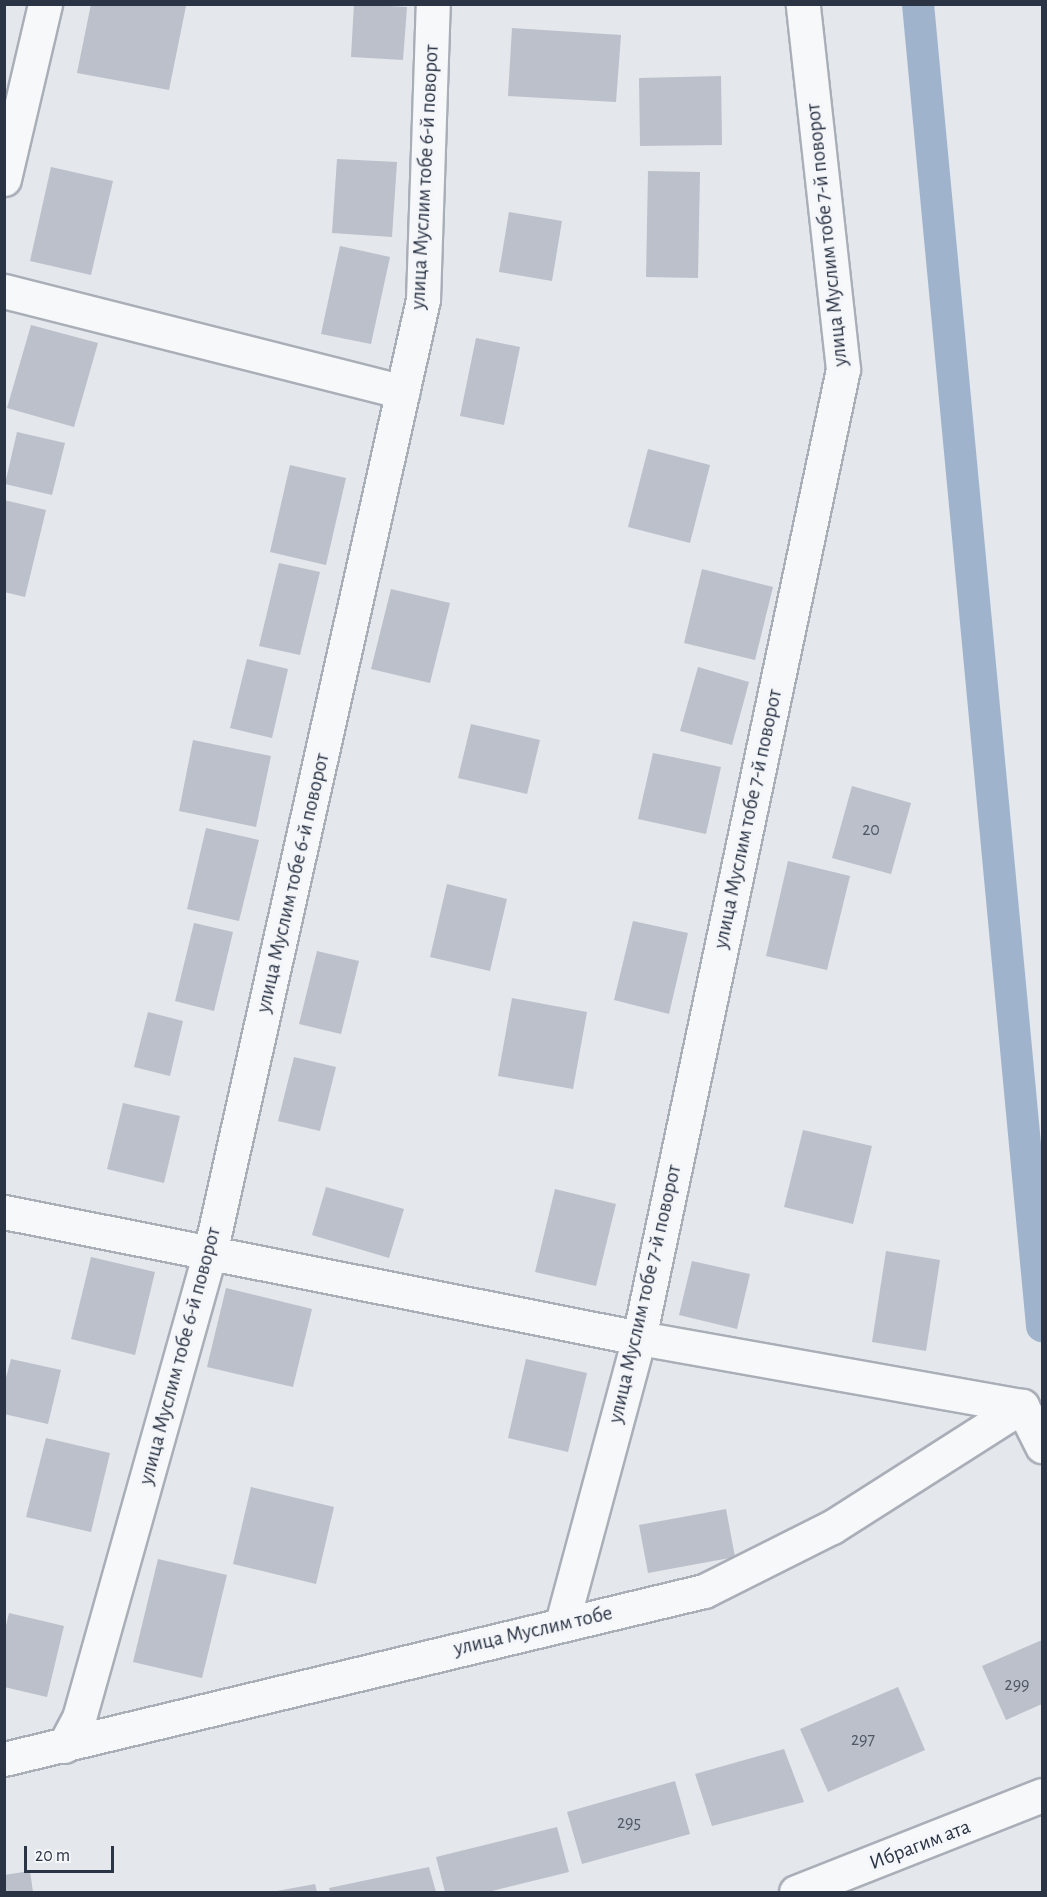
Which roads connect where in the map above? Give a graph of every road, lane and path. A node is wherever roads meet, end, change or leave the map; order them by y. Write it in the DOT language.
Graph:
graph roads {
  1 [pos="45,4"];
  2 [pos="433,4"];
  3 [pos="803,4"];
  4 [pos="4,180"];
  5 [pos="4,291"];
  6 [pos="402,392"];
  7 [pos="4,1212"];
  8 [pos="210,1253"];
  9 [pos="639,1338"];
  10 [pos="1022,1406"];
  11 [pos="1042,1446"];
  12 [pos="562,1623"];
  13 [pos="64,1746"];
  14 [pos="4,1759"];
  15 [pos="1042,1795"];
  16 [pos="796,1893"];
  1 -- 4 [label="street"];
  2 -- 6 [label="street, улица Муслим тобе 6-й поворот"];
  3 -- 9 [label="street, улица Муслим тобе 7-й поворот"];
  5 -- 6 [label="street"];
  6 -- 8 [label="street, улица Муслим тобе 6-й поворот"];
  7 -- 8 [label="street"];
  8 -- 9 [label="street"];
  8 -- 13 [label="street, улица Муслим тобе 6-й поворот"];
  9 -- 10 [label="street"];
  9 -- 12 [label="street, улица Муслим тобе 7-й поворот"];
  10 -- 11 [label="street"];
  10 -- 12 [label="street, улица Муслим тобе"];
  12 -- 13 [label="street, улица Муслим тобе"];
  13 -- 14 [label="street, улица Муслим тобе"];
  15 -- 16 [label="street, Ибрагим ата"];
}
